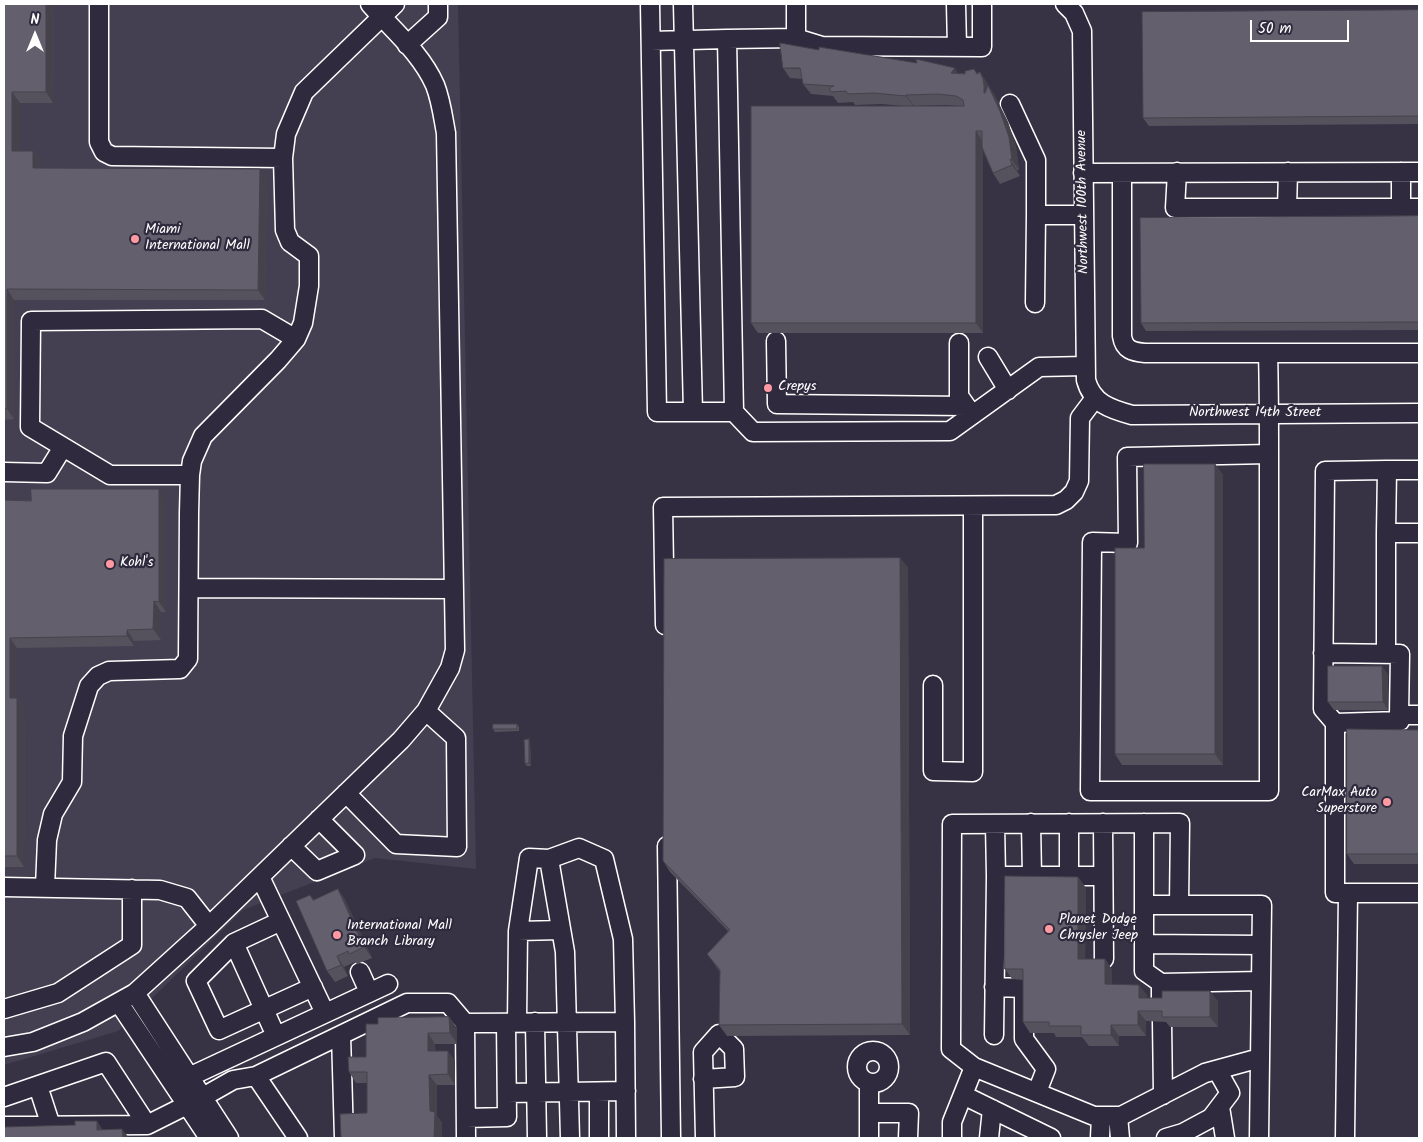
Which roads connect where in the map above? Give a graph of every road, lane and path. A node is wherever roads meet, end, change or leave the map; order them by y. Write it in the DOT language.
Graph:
graph roads {
  1 [pos="99,4"];
  2 [pos="395,4"];
  3 [pos="438,4"];
  4 [pos="650,4"];
  5 [pos="684,4"];
  6 [pos="796,4"];
  7 [pos="956,4"];
  8 [pos="982,4"];
  9 [pos="1071,5"];
  10 [pos="376,10"];
  11 [pos="796,38"];
  12 [pos="684,40"];
  13 [pos="727,40"];
  14 [pos="651,41"];
  15 [pos="407,45"];
  16 [pos="957,47"];
  17 [pos="1010,104"];
  18 [pos="283,158"];
  19 [pos="1177,172"];
  20 [pos="1288,172"];
  21 [pos="1401,172"];
  22 [pos="1419,172"];
  23 [pos="1083,173"];
  24 [pos="1122,173"];
  25 [pos="1288,208"];
  26 [pos="1401,208"];
  27 [pos="1419,208"];
  28 [pos="1036,215"];
  29 [pos="1084,215"];
  30 [pos="1035,303"];
  31 [pos="296,339"];
  32 [pos="776,342"];
  33 [pos="959,343"];
  34 [pos="1268,353"];
  35 [pos="1419,353"];
  36 [pos="988,357"];
  37 [pos="1085,366"];
  38 [pos="1008,390"];
  39 [pos="1095,398"];
  40 [pos="969,410"];
  41 [pos="693,412"];
  42 [pos="734,412"];
  43 [pos="1419,413"];
  44 [pos="1268,414"];
  45 [pos="64,447"];
  46 [pos="1268,454"];
  47 [pos="1387,470"];
  48 [pos="1419,470"];
  49 [pos="4,472"];
  50 [pos="190,475"];
  51 [pos="973,506"];
  52 [pos="1386,533"];
  53 [pos="1419,533"];
  54 [pos="188,588"];
  55 [pos="454,589"];
  56 [pos="665,645"];
  57 [pos="1323,653"];
  58 [pos="1386,654"];
  59 [pos="933,685"];
  60 [pos="426,711"];
  61 [pos="1400,715"];
  62 [pos="1419,715"];
  63 [pos="1335,723"];
  64 [pos="346,793"];
  65 [pos="319,819"];
  66 [pos="1069,823"];
  67 [pos="1103,823"];
  68 [pos="1144,823"];
  69 [pos="995,824"];
  70 [pos="1031,824"];
  71 [pos="667,832"];
  72 [pos="292,846"];
  73 [pos="549,859"];
  74 [pos="996,876"];
  75 [pos="1032,876"];
  76 [pos="1069,876"];
  77 [pos="1103,876"];
  78 [pos="260,877"];
  79 [pos="4,887"];
  80 [pos="45,887"];
  81 [pos="132,889"];
  82 [pos="1348,893"];
  83 [pos="1419,893"];
  84 [pos="1144,905"];
  85 [pos="1179,905"];
  86 [pos="281,921"];
  87 [pos="210,926"];
  88 [pos="561,930"];
  89 [pos="518,932"];
  90 [pos="234,943"];
  91 [pos="1144,944"];
  92 [pos="1261,945"];
  93 [pos="1104,959"];
  94 [pos="360,972"];
  95 [pos="1261,981"];
  96 [pos="1161,983"];
  97 [pos="388,984"];
  98 [pos="313,987"];
  99 [pos="994,987"];
  100 [pos="135,992"];
  101 [pos="369,992"];
  102 [pos="119,1003"];
  103 [pos="4,1009"];
  104 [pos="264,1010"];
  105 [pos="326,1013"];
  106 [pos="512,1022"];
  107 [pos="535,1022"];
  108 [pos="567,1022"];
  109 [pos="624,1022"];
  110 [pos="466,1023"];
  111 [pos="341,1035"];
  112 [pos="994,1035"];
  113 [pos="276,1036"];
  114 [pos="4,1047"];
  115 [pos="1260,1058"];
  116 [pos="974,1067"];
  117 [pos="1217,1070"];
  118 [pos="189,1076"];
  119 [pos="256,1076"];
  120 [pos="703,1079"];
  121 [pos="869,1083"];
  122 [pos="38,1086"];
  123 [pos="626,1091"];
  124 [pos="569,1092"];
  125 [pos="599,1092"];
  126 [pos="1037,1092"];
  127 [pos="507,1093"];
  128 [pos="536,1093"];
  129 [pos="963,1095"];
  130 [pos="1163,1095"];
  131 [pos="4,1097"];
  132 [pos="203,1097"];
  133 [pos="4,1102"];
  134 [pos="187,1105"];
  135 [pos="1220,1107"];
  136 [pos="992,1109"];
  137 [pos="869,1113"];
  138 [pos="1101,1116"];
  139 [pos="1118,1116"];
  140 [pos="466,1118"];
  141 [pos="147,1124"];
  142 [pos="8,1126"];
  143 [pos="51,1126"];
  144 [pos="209,1138"];
  145 [pos="229,1138"];
  146 [pos="298,1138"];
  147 [pos="344,1138"];
  148 [pos="466,1138"];
  149 [pos="537,1138"];
  150 [pos="570,1138"];
  151 [pos="599,1138"];
  152 [pos="626,1138"];
  153 [pos="671,1138"];
  154 [pos="705,1138"];
  155 [pos="869,1138"];
  156 [pos="908,1138"];
  157 [pos="952,1138"];
  158 [pos="989,1138"];
  159 [pos="1051,1138"];
  160 [pos="1100,1138"];
  161 [pos="1120,1138"];
  162 [pos="1166,1138"];
  163 [pos="1225,1138"];
  164 [pos="1259,1138"];
  165 [pos="1345,1138"];
  1 -- 18 [label="street"];
  2 -- 10 [label="street"];
  3 -- 15 [label="street"];
  4 -- 14 [label="street"];
  5 -- 12 [label="street"];
  6 -- 11 [label="street"];
  7 -- 16 [label="street"];
  8 -- 16 [label="street"];
  9 -- 23 [label="street, Northwest 100th Avenue"];
  10 -- 15 [label="street"];
  10 -- 18 [label="street"];
  11 -- 13 [label="street"];
  11 -- 16 [label="street"];
  12 -- 13 [label="street"];
  12 -- 14 [label="street"];
  12 -- 41 [label="street"];
  13 -- 42 [label="street"];
  14 -- 41 [label="street"];
  15 -- 55 [label="street"];
  17 -- 28 [label="street"];
  18 -- 31 [label="street"];
  19 -- 20 [label="street"];
  19 -- 24 [label="street"];
  19 -- 25 [label="street"];
  20 -- 21 [label="street"];
  20 -- 25 [label="street"];
  21 -- 22 [label="street"];
  21 -- 26 [label="street"];
  23 -- 24 [label="street"];
  23 -- 29 [label="street, Northwest 100th Avenue"];
  24 -- 34 [label="street"];
  25 -- 26 [label="street"];
  26 -- 27 [label="street"];
  28 -- 29 [label="street"];
  28 -- 30 [label="street"];
  29 -- 37 [label="street, Northwest 100th Avenue"];
  31 -- 45 [label="street"];
  31 -- 50 [label="street"];
  32 -- 40 [label="street"];
  33 -- 40 [label="street"];
  34 -- 35 [label="street"];
  34 -- 44 [label="street"];
  36 -- 38 [label="street"];
  37 -- 38 [label="street"];
  37 -- 39 [label="street, Northwest 100th Avenue"];
  38 -- 40 [label="street"];
  39 -- 44 [label="street, Northwest 14th Street"];
  39 -- 51 [label="street"];
  40 -- 42 [label="street"];
  41 -- 42 [label="street"];
  43 -- 44 [label="street, Northwest 14th Street"];
  44 -- 46 [label="street"];
  45 -- 49 [label="street"];
  45 -- 50 [label="street"];
  46 -- 46 [label="street"];
  47 -- 48 [label="street"];
  47 -- 52 [label="street"];
  47 -- 57 [label="street"];
  50 -- 54 [label="street"];
  51 -- 56 [label="street"];
  51 -- 59 [label="street"];
  52 -- 53 [label="street"];
  52 -- 58 [label="street"];
  54 -- 55 [label="street"];
  54 -- 80 [label="street"];
  55 -- 60 [label="street"];
  57 -- 58 [label="street"];
  57 -- 63 [label="street"];
  58 -- 61 [label="street"];
  60 -- 64 [label="street"];
  60 -- 64 [label="street"];
  61 -- 62 [label="street"];
  61 -- 63 [label="street"];
  63 -- 82 [label="street"];
  64 -- 65 [label="street"];
  65 -- 72 [label="street"];
  65 -- 72 [label="street"];
  66 -- 67 [label="street"];
  66 -- 70 [label="street"];
  66 -- 76 [label="street"];
  67 -- 68 [label="street"];
  67 -- 77 [label="street"];
  68 -- 84 [label="street"];
  68 -- 85 [label="street"];
  69 -- 70 [label="street"];
  69 -- 74 [label="street"];
  69 -- 116 [label="street"];
  70 -- 75 [label="street"];
  71 -- 153 [label="street"];
  72 -- 78 [label="street"];
  73 -- 88 [label="street"];
  73 -- 89 [label="street"];
  73 -- 109 [label="street"];
  74 -- 75 [label="street"];
  74 -- 99 [label="street"];
  75 -- 76 [label="street"];
  76 -- 77 [label="street"];
  77 -- 93 [label="street"];
  78 -- 86 [label="street"];
  78 -- 87 [label="street"];
  79 -- 80 [label="street"];
  80 -- 81 [label="street"];
  81 -- 87 [label="street"];
  81 -- 103 [label="street"];
  82 -- 83 [label="street"];
  82 -- 165 [label="street"];
  84 -- 85 [label="street"];
  84 -- 91 [label="street"];
  85 -- 92 [label="street"];
  86 -- 90 [label="street"];
  86 -- 98 [label="street"];
  87 -- 100 [label="street"];
  88 -- 89 [label="street"];
  88 -- 108 [label="street"];
  89 -- 106 [label="street"];
  90 -- 104 [label="street"];
  90 -- 104 [label="street"];
  91 -- 92 [label="street"];
  91 -- 96 [label="street"];
  92 -- 95 [label="street"];
  94 -- 101 [label="street"];
  95 -- 96 [label="street"];
  95 -- 115 [label="street"];
  96 -- 130 [label="street"];
  97 -- 101 [label="street"];
  98 -- 104 [label="street"];
  98 -- 105 [label="street"];
  99 -- 112 [label="street"];
  99 -- 126 [label="street"];
  100 -- 102 [label="street"];
  100 -- 118 [label="street"];
  101 -- 105 [label="street"];
  102 -- 114 [label="street"];
  102 -- 134 [label="street"];
  104 -- 113 [label="street"];
  105 -- 113 [label="street"];
  106 -- 107 [label="street"];
  106 -- 110 [label="street"];
  106 -- 127 [label="street"];
  107 -- 108 [label="street"];
  107 -- 128 [label="street"];
  108 -- 109 [label="street"];
  108 -- 124 [label="street"];
  109 -- 123 [label="street"];
  110 -- 111 [label="street"];
  110 -- 140 [label="street"];
  111 -- 119 [label="street"];
  111 -- 147 [label="street"];
  113 -- 118 [label="street"];
  115 -- 117 [label="street"];
  115 -- 164 [label="street"];
  116 -- 126 [label="street"];
  116 -- 129 [label="street"];
  117 -- 130 [label="street"];
  117 -- 135 [label="street"];
  118 -- 132 [label="street"];
  119 -- 132 [label="street"];
  119 -- 146 [label="street"];
  120 -- 154 [label="street"];
  121 -- 137 [label="street"];
  122 -- 131 [label="street"];
  122 -- 141 [label="street"];
  122 -- 143 [label="street"];
  123 -- 125 [label="street"];
  123 -- 152 [label="street"];
  124 -- 125 [label="street"];
  124 -- 128 [label="street"];
  124 -- 150 [label="street"];
  125 -- 151 [label="street"];
  126 -- 138 [label="street"];
  127 -- 128 [label="street"];
  127 -- 140 [label="street"];
  128 -- 149 [label="street"];
  129 -- 136 [label="street"];
  129 -- 157 [label="street"];
  130 -- 139 [label="street"];
  132 -- 134 [label="street"];
  132 -- 145 [label="street"];
  133 -- 142 [label="street"];
  134 -- 141 [label="street"];
  134 -- 144 [label="street"];
  135 -- 162 [label="street"];
  135 -- 163 [label="street"];
  136 -- 158 [label="street"];
  136 -- 159 [label="street"];
  137 -- 155 [label="street"];
  137 -- 156 [label="street"];
  138 -- 139 [label="street"];
  138 -- 160 [label="street"];
  139 -- 161 [label="street"];
  140 -- 148 [label="street"];
  141 -- 143 [label="street"];
  142 -- 143 [label="street"];
}
